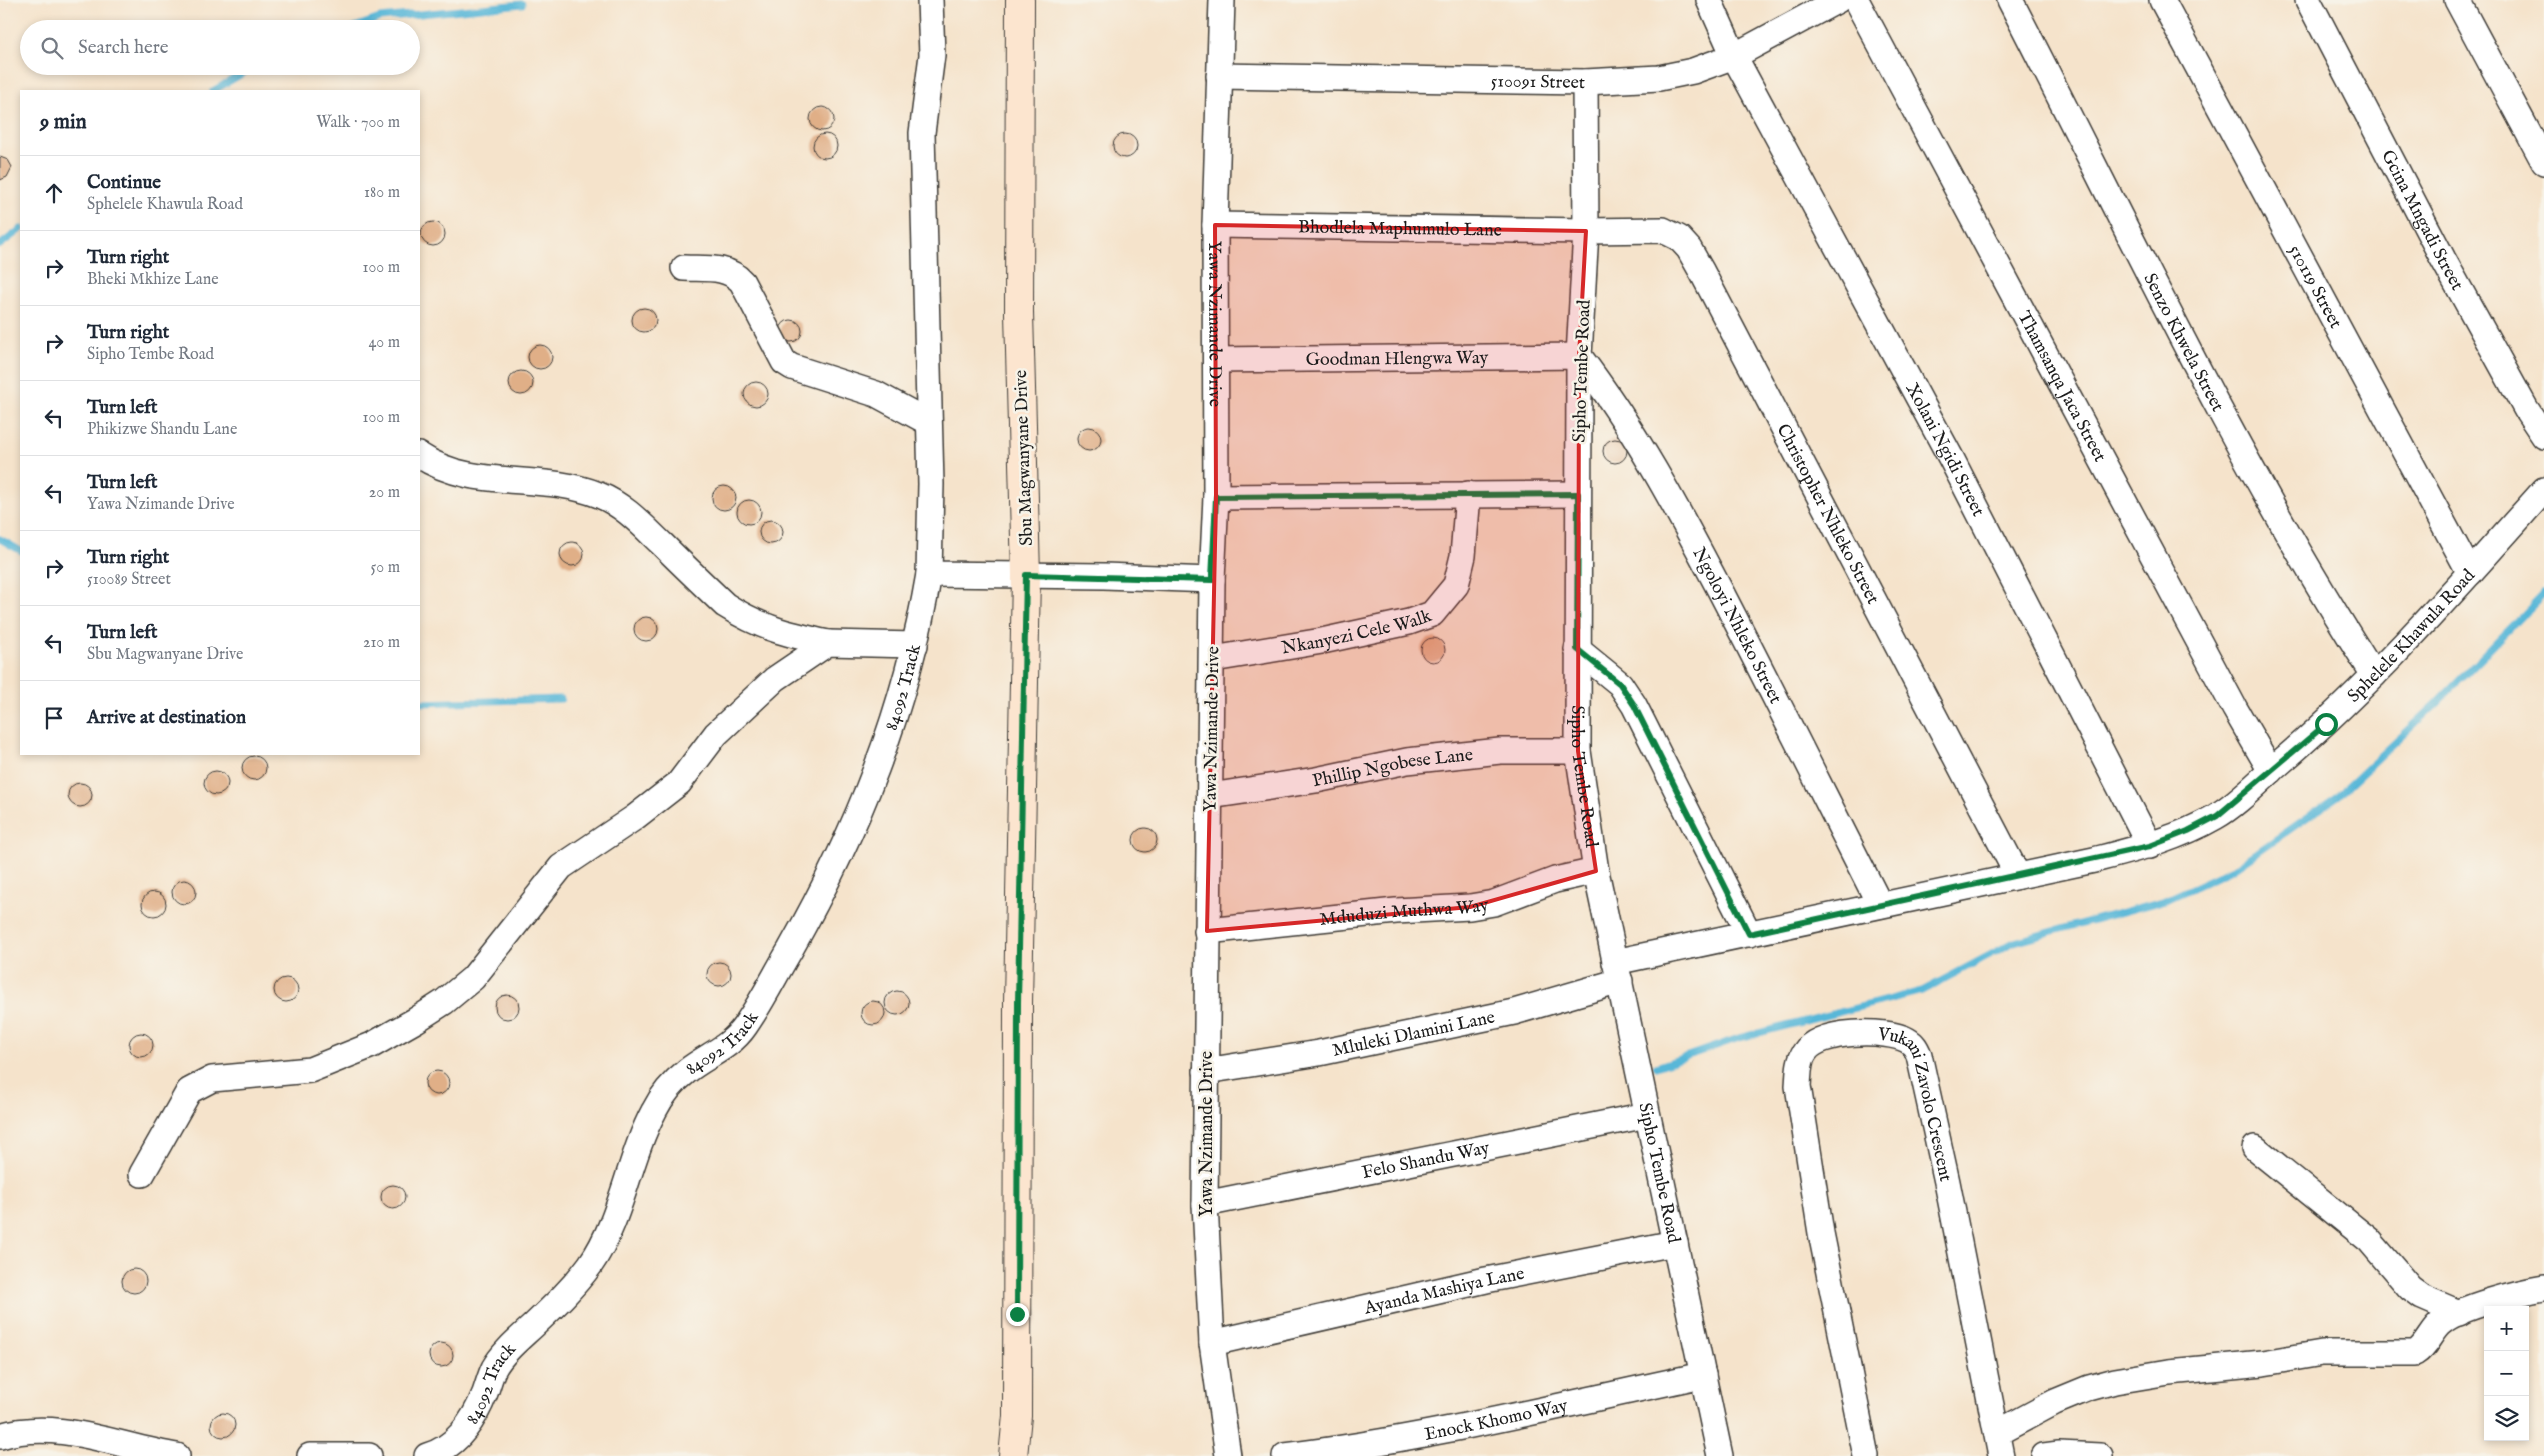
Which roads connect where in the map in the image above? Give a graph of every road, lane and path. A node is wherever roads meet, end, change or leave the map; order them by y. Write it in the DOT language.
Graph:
graph roads {
  1 [pos="930,0"];
  2 [pos="1020,0"];
  3 [pos="1222,0"];
  4 [pos="1709,0"];
  5 [pos="1838,0"];
  6 [pos="1856,0"];
  7 [pos="2010,0"];
  8 [pos="2162,0"];
  9 [pos="2308,0"];
  10 [pos="2457,0"];
  11 [pos="1734,56"];
  12 [pos="1219,76"];
  13 [pos="1584,82"];
  14 [pos="2544,162"];
  15 [pos="1215,226"];
  16 [pos="1586,232"];
  17 [pos="684,268"];
  18 [pos="1579,356"];
  19 [pos="1216,360"];
  20 [pos="928,422"];
  21 [pos="2544,436"];
  22 [pos="420,456"];
  23 [pos="2544,490"];
  24 [pos="1468,494"];
  25 [pos="1578,494"];
  26 [pos="1216,497"];
  27 [pos="2470,573"];
  28 [pos="929,574"];
  29 [pos="1026,575"];
  30 [pos="1212,580"];
  31 [pos="828,643"];
  32 [pos="915,645"];
  33 [pos="1577,649"];
  34 [pos="1212,659"];
  35 [pos="2374,675"];
  36 [pos="1578,751"];
  37 [pos="2271,771"];
  38 [pos="1210,796"];
  39 [pos="2150,846"];
  40 [pos="1596,871"];
  41 [pos="2018,876"];
  42 [pos="1880,905"];
  43 [pos="1207,931"];
  44 [pos="1749,934"];
  45 [pos="1617,972"];
  46 [pos="1206,1070"];
  47 [pos="1647,1115"];
  48 [pos="2255,1148"];
  49 [pos="142,1174"];
  50 [pos="1204,1204"];
  51 [pos="1675,1242"];
  52 [pos="2544,1288"];
  53 [pos="2458,1313"];
  54 [pos="1212,1343"];
  55 [pos="1703,1375"];
  56 [pos="0,1436"];
  57 [pos="1999,1445"];
  58 [pos="177,1456"];
  59 [pos="310,1456"];
  60 [pos="368,1456"];
  61 [pos="427,1456"];
  62 [pos="1013,1456"];
  63 [pos="1228,1456"];
  64 [pos="1285,1456"];
  65 [pos="1720,1456"];
  66 [pos="1866,1456"];
  67 [pos="2044,1456"];
  68 [pos="2100,1456"];
  1 -- 20 [label="street, 84092 Track"];
  2 -- 29 [label="main road, Sbu Magwanyane Drive"];
  3 -- 12 [label="street, Yawa Nzimande Drive"];
  4 -- 11 [label="street, Xolani Ngidi Street"];
  5 -- 11 [label="street, 510091 Street"];
  6 -- 37 [label="street, Thamsanqa Jaca Street"];
  7 -- 35 [label="street, Senzo Khwela Street"];
  8 -- 27 [label="street, 510119 Street"];
  9 -- 21 [label="street, Gcina Mngadi Street"];
  10 -- 14 [label="street"];
  11 -- 13 [label="street, 510091 Street"];
  11 -- 39 [label="street, Xolani Ngidi Street"];
  12 -- 13 [label="street, 510091 Street"];
  12 -- 15 [label="street, Yawa Nzimande Drive"];
  13 -- 16 [label="street, Sipho Tembe Road"];
  15 -- 16 [label="street, Bhodlela Maphumulo Lane"];
  15 -- 19 [label="street, Yawa Nzimande Drive"];
  16 -- 18 [label="street, Sipho Tembe Road"];
  16 -- 41 [label="street, Christopher Nhleko Street"];
  17 -- 20 [label="street"];
  18 -- 19 [label="street, Goodman Hlengwa Way"];
  18 -- 25 [label="street, Sipho Tembe Road"];
  18 -- 42 [label="street, Ngoloyi Nhleko Street"];
  19 -- 26 [label="street, Yawa Nzimande Drive"];
  20 -- 28 [label="street, 84092 Track"];
  22 -- 31 [label="street"];
  23 -- 27 [label="street, Sphelele Khawula Road"];
  24 -- 25 [label="street"];
  24 -- 26 [label="street"];
  24 -- 34 [label="street, Nkanyezi Cele Walk"];
  25 -- 33 [label="street, Sipho Tembe Road"];
  26 -- 30 [label="street, Yawa Nzimande Drive"];
  27 -- 35 [label="street, Sphelele Khawula Road"];
  28 -- 29 [label="street"];
  28 -- 32 [label="street, 84092 Track"];
  29 -- 30 [label="street"];
  29 -- 62 [label="main road, Sbu Magwanyane Drive"];
  30 -- 34 [label="street, Yawa Nzimande Drive"];
  31 -- 32 [label="street"];
  31 -- 49 [label="street"];
  32 -- 61 [label="street, 84092 Track"];
  33 -- 36 [label="street, Sipho Tembe Road"];
  33 -- 44 [label="street"];
  34 -- 38 [label="street, Yawa Nzimande Drive"];
  35 -- 37 [label="street, Sphelele Khawula Road"];
  36 -- 38 [label="street, Phillip Ngobese Lane"];
  36 -- 40 [label="street, Sipho Tembe Road"];
  37 -- 39 [label="street, Sphelele Khawula Road"];
  38 -- 43 [label="street, Yawa Nzimande Drive"];
  39 -- 41 [label="street, Sphelele Khawula Road"];
  40 -- 43 [label="street, Mduduzi Muthwa Way"];
  40 -- 45 [label="street, Sipho Tembe Road"];
  41 -- 42 [label="street, Sphelele Khawula Road"];
  42 -- 44 [label="street, Sphelele Khawula Road"];
  43 -- 46 [label="street, Yawa Nzimande Drive"];
  44 -- 45 [label="street, Sphelele Khawula Road"];
  45 -- 46 [label="street, Mluleki Dlamini Lane"];
  45 -- 47 [label="street, Sipho Tembe Road"];
  46 -- 50 [label="street, Yawa Nzimande Drive"];
  47 -- 50 [label="street, Felo Shandu Way"];
  47 -- 51 [label="street, Sipho Tembe Road"];
  48 -- 53 [label="street"];
  50 -- 54 [label="street, Yawa Nzimande Drive"];
  51 -- 54 [label="street, Ayanda Mashiya Lane"];
  51 -- 55 [label="street, Sipho Tembe Road"];
  52 -- 53 [label="street"];
  53 -- 57 [label="street"];
  54 -- 63 [label="street, Yawa Nzimande Drive"];
  55 -- 64 [label="street, Enock Khomo Way"];
  55 -- 65 [label="street, Sipho Tembe Road"];
  56 -- 58 [label="street"];
  57 -- 66 [label="street, Vukani Zavolo Crescent"];
  59 -- 60 [label="street"];
  67 -- 68 [label="street"];
}
